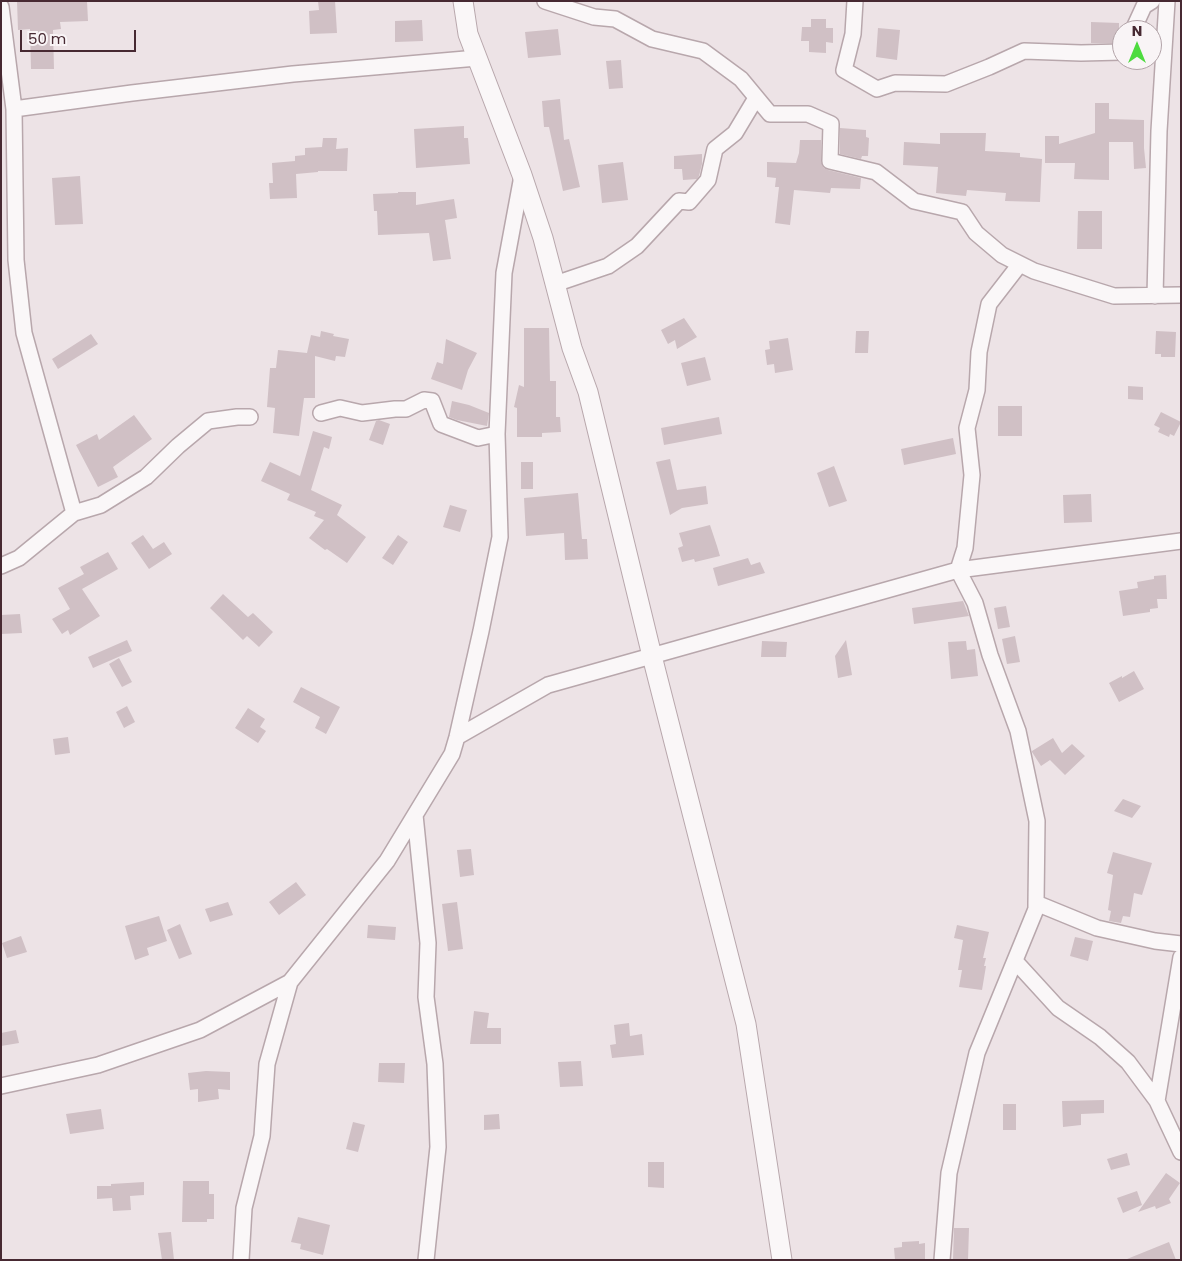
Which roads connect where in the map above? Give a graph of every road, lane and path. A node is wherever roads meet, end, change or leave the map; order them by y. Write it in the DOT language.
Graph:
graph roads {
  1 [pos="463,1"];
  2 [pos="546,1"];
  3 [pos="855,1"];
  4 [pos="1152,1"];
  5 [pos="1167,1"];
  6 [pos="1,7"];
  7 [pos="1138,20"];
  8 [pos="1112,52"];
  9 [pos="477,58"];
  10 [pos="756,98"];
  11 [pos="14,109"];
  12 [pos="522,175"];
  13 [pos="9,260"];
  14 [pos="1020,264"];
  15 [pos="555,284"];
  16 [pos="1181,295"];
  17 [pos="1155,296"];
  18 [pos="321,413"];
  19 [pos="250,418"];
  20 [pos="497,434"];
  21 [pos="74,513"];
  22 [pos="1181,541"];
  23 [pos="1,566"];
  24 [pos="958,570"];
  25 [pos="652,656"];
  26 [pos="457,737"];
  27 [pos="415,815"];
  28 [pos="1036,903"];
  29 [pos="1181,944"];
  30 [pos="1181,957"];
  31 [pos="1015,960"];
  32 [pos="290,982"];
  33 [pos="1,1086"];
  34 [pos="1157,1101"];
  35 [pos="1181,1152"];
  36 [pos="241,1260"];
  37 [pos="426,1260"];
  38 [pos="782,1260"];
  39 [pos="942,1260"];
  1 -- 9 [label="street"];
  2 -- 10 [label="street"];
  3 -- 8 [label="street"];
  4 -- 7 [label="street"];
  5 -- 17 [label="street"];
  6 -- 11 [label="street"];
  9 -- 11 [label="street"];
  9 -- 12 [label="street"];
  10 -- 14 [label="street"];
  10 -- 15 [label="street"];
  11 -- 13 [label="street"];
  12 -- 15 [label="street"];
  12 -- 20 [label="street"];
  13 -- 21 [label="street"];
  14 -- 17 [label="street"];
  14 -- 24 [label="street"];
  15 -- 25 [label="street"];
  16 -- 17 [label="street"];
  18 -- 20 [label="street"];
  19 -- 21 [label="street"];
  20 -- 26 [label="street"];
  21 -- 23 [label="street"];
  22 -- 24 [label="street"];
  24 -- 25 [label="street"];
  24 -- 28 [label="street"];
  25 -- 26 [label="street"];
  25 -- 38 [label="street"];
  26 -- 27 [label="street"];
  27 -- 32 [label="street"];
  27 -- 37 [label="street"];
  28 -- 29 [label="street"];
  28 -- 31 [label="street"];
  30 -- 34 [label="street"];
  31 -- 34 [label="street"];
  31 -- 39 [label="street"];
  32 -- 33 [label="street"];
  32 -- 36 [label="street"];
  34 -- 35 [label="street"];
}
